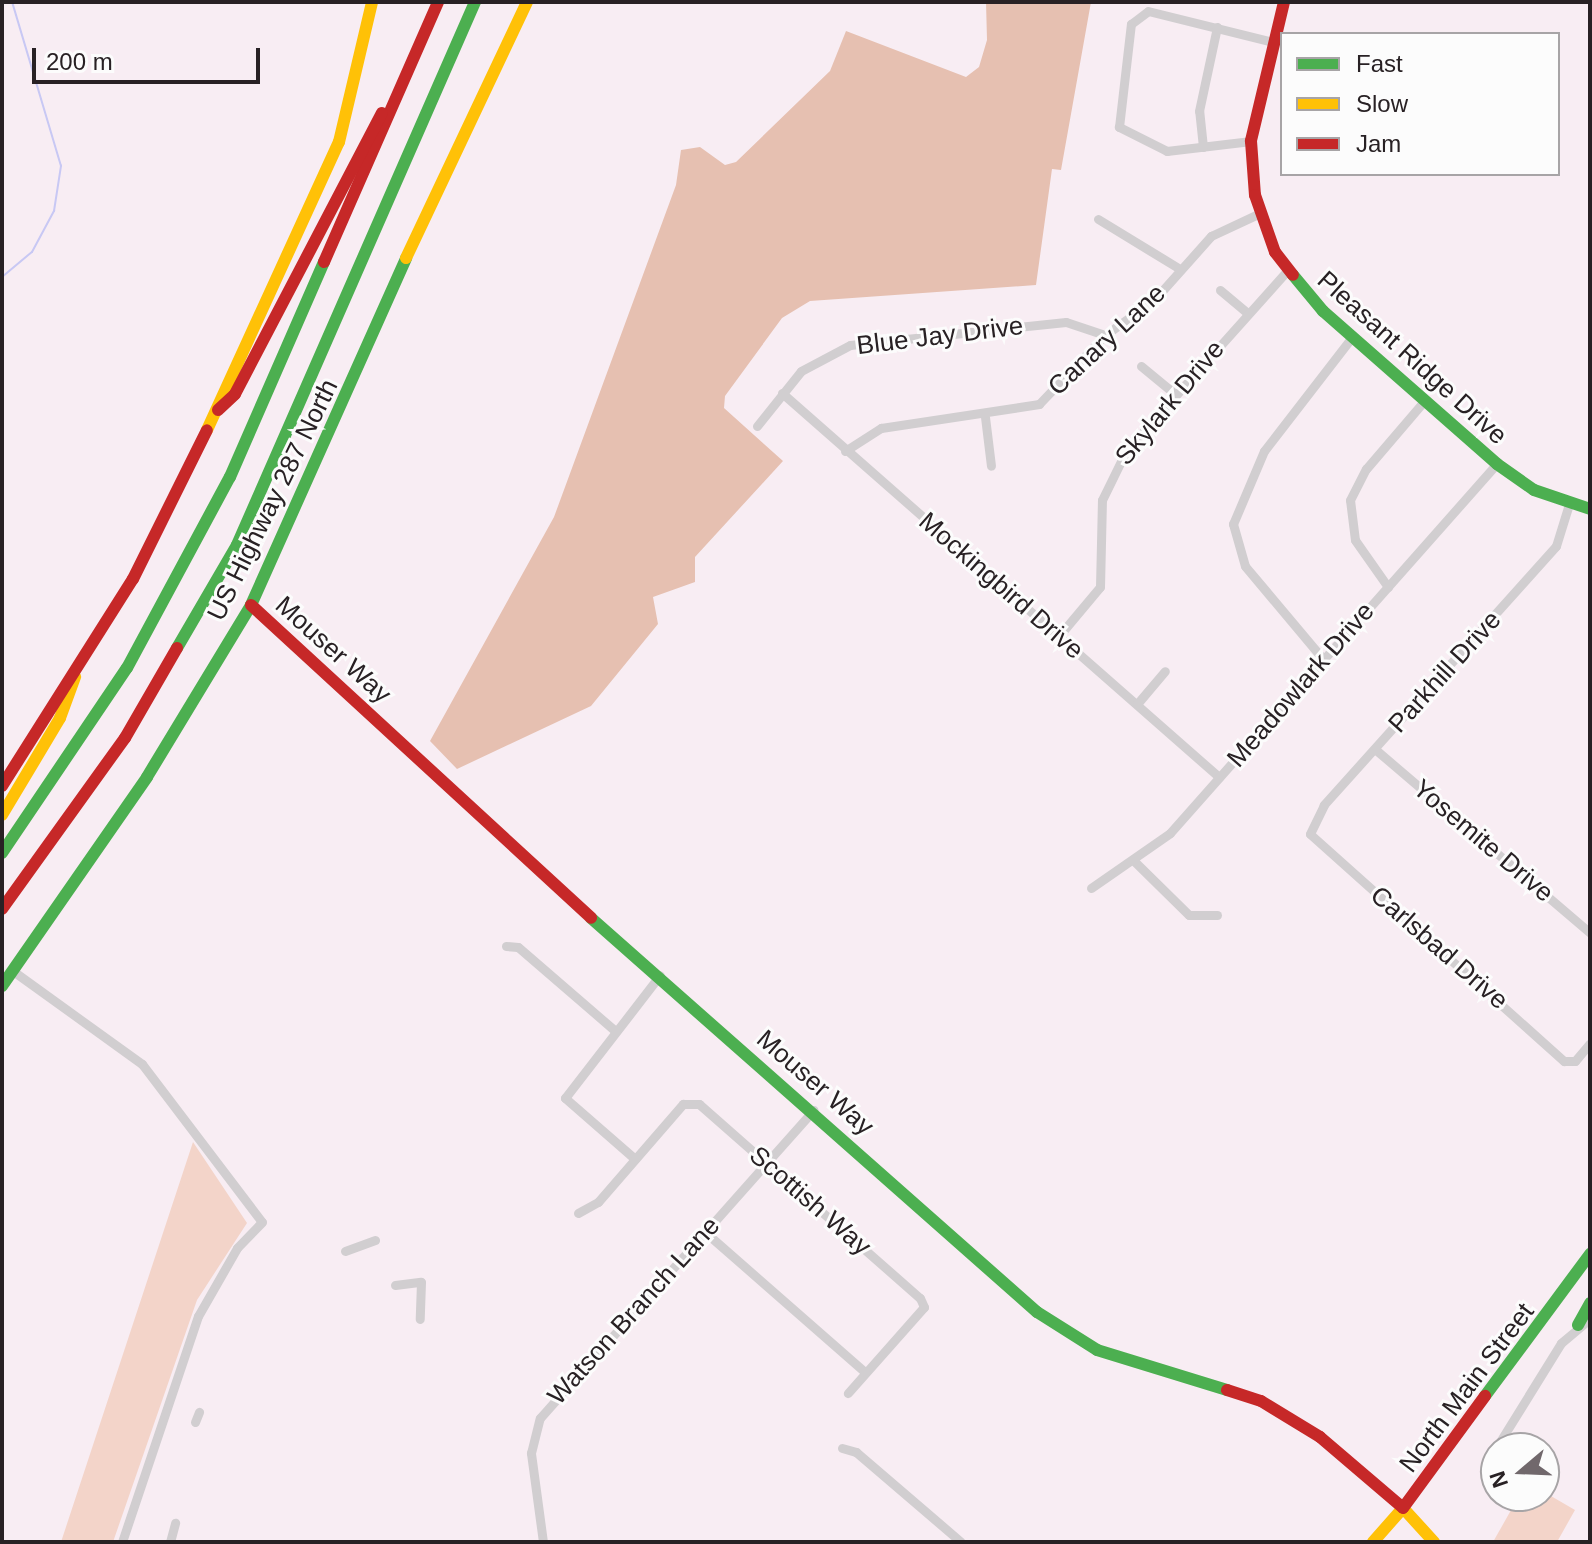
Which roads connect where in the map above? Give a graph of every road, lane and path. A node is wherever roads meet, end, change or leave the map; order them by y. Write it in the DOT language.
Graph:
graph roads {
  1 [pos="372,2"];
  2 [pos="438,2"];
  3 [pos="475,2"];
  4 [pos="527,2"];
  5 [pos="1284,2"];
  6 [pos="1217,27"];
  7 [pos="1273,42"];
  8 [pos="410,67"];
  9 [pos="1251,141"];
  10 [pos="1203,147"];
  11 [pos="1260,213"];
  12 [pos="1098,219"];
  13 [pos="1180,269"];
  14 [pos="1287,271"];
  15 [pos="1220,290"];
  16 [pos="1247,313"];
  17 [pos="1105,335"];
  18 [pos="1352,337"];
  19 [pos="1141,366"];
  20 [pos="782,393"];
  21 [pos="1175,394"];
  22 [pos="1425,400"];
  23 [pos="218,410"];
  24 [pos="985,417"];
  25 [pos="757,426"];
  26 [pos="845,451"];
  27 [pos="1497,464"];
  28 [pos="991,466"];
  29 [pos="1569,504"];
  30 [pos="1590,509"];
  31 [pos="1388,587"];
  32 [pos="251,605"];
  33 [pos="1058,637"];
  34 [pos="1323,659"];
  35 [pos="1165,671"];
  36 [pos="75,677"];
  37 [pos="1137,704"];
  38 [pos="1376,750"];
  39 [pos="1219,777"];
  40 [pos="2,786"];
  41 [pos="2,815"];
  42 [pos="1310,834"];
  43 [pos="2,853"];
  44 [pos="1133,860"];
  45 [pos="1091,888"];
  46 [pos="2,909"];
  47 [pos="1217,915"];
  48 [pos="1590,933"];
  49 [pos="506,946"];
  50 [pos="13,971"];
  51 [pos="660,975"];
  52 [pos="2,986"];
  53 [pos="614,1030"];
  54 [pos="1590,1043"];
  55 [pos="813,1110"];
  56 [pos="635,1159"];
  57 [pos="766,1163"];
  58 [pos="578,1213"];
  59 [pos="705,1232"];
  60 [pos="375,1240"];
  61 [pos="345,1251"];
  62 [pos="1590,1254"];
  63 [pos="395,1285"];
  64 [pos="1590,1303"];
  65 [pos="420,1319"];
  66 [pos="1584,1322"];
  67 [pos="865,1372"];
  68 [pos="848,1393"];
  69 [pos="1508,1432"];
  70 [pos="842,1448"];
  71 [pos="1403,1508"];
  72 [pos="175,1523"];
  73 [pos="122,1542"];
  74 [pos="170,1542"];
  75 [pos="543,1542"];
  76 [pos="961,1542"];
  77 [pos="1373,1542"];
  78 [pos="1434,1542"];
  1 -- 23 [label="main road"];
  2 -- 8 [label="main road"];
  3 -- 46 [label="main road"];
  4 -- 32 [label="main road, US Highway 287 North"];
  5 -- 7 [label="main road, Pleasant Ridge Drive"];
  6 -- 7 [label="street"];
  6 -- 10 [label="street"];
  6 -- 10 [label="street"];
  7 -- 9 [label="main road, Pleasant Ridge Drive"];
  8 -- 23 [label="main road"];
  8 -- 43 [label="main road"];
  9 -- 10 [label="street"];
  9 -- 11 [label="main road, Pleasant Ridge Drive"];
  11 -- 13 [label="street, Canary Lane"];
  11 -- 14 [label="main road, Pleasant Ridge Drive"];
  12 -- 13 [label="street"];
  13 -- 17 [label="street, Canary Lane"];
  14 -- 16 [label="street, Skylark Drive"];
  14 -- 18 [label="main road, Pleasant Ridge Drive"];
  15 -- 16 [label="street"];
  16 -- 21 [label="street, Skylark Drive"];
  17 -- 20 [label="street, Blue Jay Drive"];
  17 -- 24 [label="street, Canary Lane"];
  18 -- 22 [label="main road, Pleasant Ridge Drive"];
  18 -- 34 [label="street"];
  19 -- 21 [label="street"];
  20 -- 25 [label="street, Blue Jay Drive"];
  20 -- 26 [label="street, Mockingbird Drive"];
  21 -- 33 [label="street, Skylark Drive"];
  22 -- 27 [label="main road, Pleasant Ridge Drive"];
  22 -- 31 [label="street"];
  23 -- 36 [label="main road"];
  24 -- 26 [label="street, Canary Lane"];
  24 -- 28 [label="street"];
  26 -- 33 [label="street, Mockingbird Drive"];
  27 -- 29 [label="main road, Pleasant Ridge Drive"];
  27 -- 31 [label="street, Meadowlark Drive"];
  29 -- 30 [label="main road, Pleasant Ridge Drive"];
  29 -- 38 [label="street, Parkhill Drive"];
  31 -- 34 [label="street, Meadowlark Drive"];
  32 -- 50 [label="main road, US Highway 287 North"];
  32 -- 51 [label="main road, Mouser Way"];
  33 -- 37 [label="street, Mockingbird Drive"];
  34 -- 39 [label="street, Meadowlark Drive"];
  35 -- 37 [label="street"];
  36 -- 40 [label="main road"];
  36 -- 41 [label="main road"];
  37 -- 39 [label="street, Mockingbird Drive"];
  38 -- 42 [label="street, Parkhill Drive"];
  38 -- 48 [label="street, Yosemite Drive"];
  39 -- 44 [label="street, Meadowlark Drive"];
  42 -- 54 [label="street, Carlsbad Drive"];
  44 -- 45 [label="street, Meadowlark Drive"];
  44 -- 47 [label="street"];
  49 -- 53 [label="street"];
  50 -- 52 [label="main road, US Highway 287 North"];
  50 -- 73 [label="street"];
  51 -- 53 [label="street"];
  51 -- 55 [label="main road, Mouser Way"];
  53 -- 56 [label="street"];
  55 -- 57 [label="street, Watson Branch Lane"];
  55 -- 71 [label="main road, Mouser Way"];
  56 -- 57 [label="street, Scottish Way"];
  56 -- 58 [label="street"];
  57 -- 59 [label="street, Watson Branch Lane"];
  57 -- 67 [label="street, Scottish Way"];
  59 -- 67 [label="street"];
  59 -- 75 [label="street, Watson Branch Lane"];
  60 -- 61 [label="street"];
  62 -- 71 [label="main road, North Main Street"];
  63 -- 65 [label="street"];
  64 -- 66 [label="main road"];
  66 -- 69 [label="street"];
  67 -- 68 [label="street"];
  70 -- 76 [label="street"];
  71 -- 77 [label="main road"];
  71 -- 78 [label="main road, North Main Street"];
  72 -- 74 [label="street"];
}
